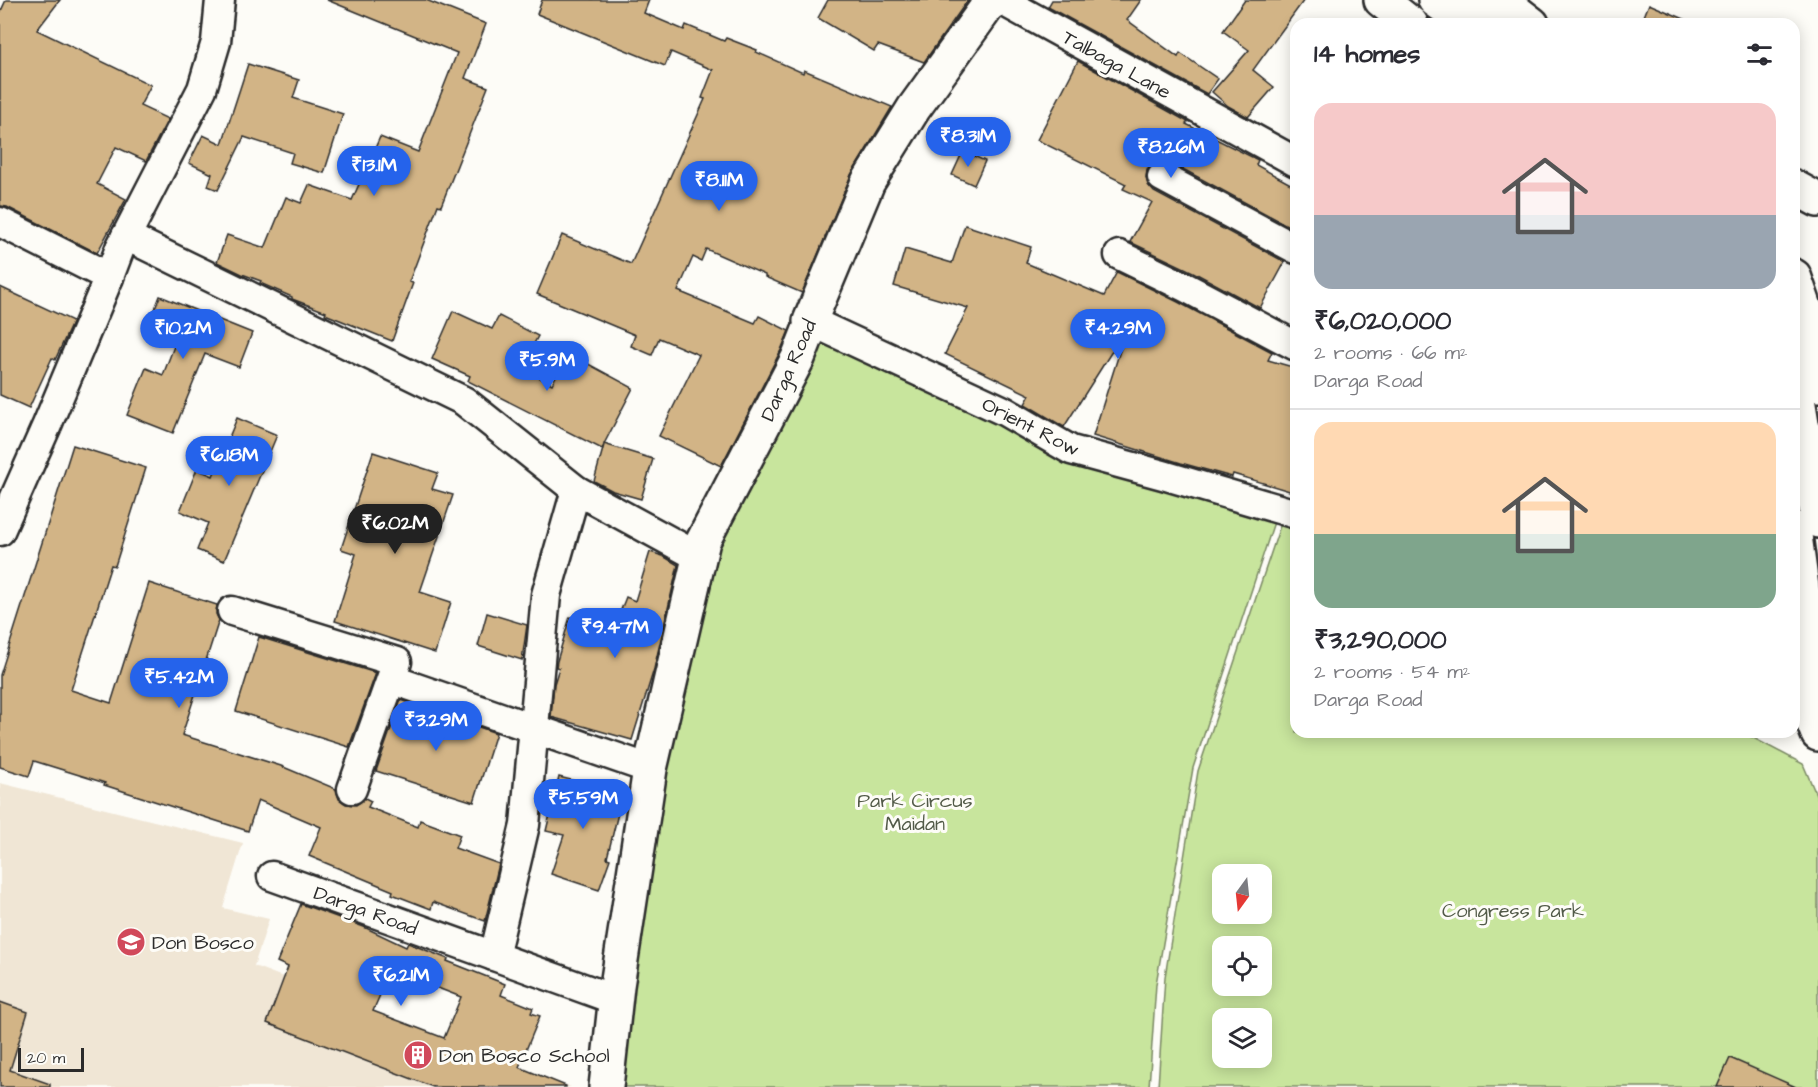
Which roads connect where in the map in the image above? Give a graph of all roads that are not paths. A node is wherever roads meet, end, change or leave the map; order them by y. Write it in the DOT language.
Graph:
graph roads {
  1 [pos="220,0"];
  2 [pos="992,0"];
  3 [pos="1001,0"];
  4 [pos="1382,0"];
  5 [pos="1428,0"];
  6 [pos="1435,0"];
  7 [pos="1466,0"];
  8 [pos="1501,0"];
  9 [pos="1404,18"];
  10 [pos="1446,18"];
  11 [pos="1460,18"];
  12 [pos="1491,18"];
  13 [pos="1524,18"];
  14 [pos="1290,159"];
  15 [pos="1162,177"];
  16 [pos="1800,190"];
  17 [pos="1818,200"];
  18 [pos="1800,204"];
  19 [pos="1818,207"];
  20 [pos="0,222"];
  21 [pos="126,236"];
  22 [pos="1290,246"];
  23 [pos="1119,255"];
  24 [pos="109,277"];
  25 [pos="1800,294"];
  26 [pos="810,321"];
  27 [pos="1810,323"];
  28 [pos="1290,343"];
  29 [pos="1818,385"];
  30 [pos="1800,411"];
  31 [pos="576,490"];
  32 [pos="1290,512"];
  33 [pos="1818,521"];
  34 [pos="0,531"];
  35 [pos="699,557"];
  36 [pos="1800,572"];
  37 [pos="232,610"];
  38 [pos="1800,668"];
  39 [pos="1818,669"];
  40 [pos="405,684"];
  41 [pos="534,729"];
  42 [pos="1800,729"];
  43 [pos="1818,735"];
  44 [pos="650,770"];
  45 [pos="352,789"];
  46 [pos="272,876"];
  47 [pos="494,956"];
  48 [pos="616,1000"];
  49 [pos="606,1087"];
  1 -- 21 [label="street"];
  2 -- 26 [label="main road, Darga Road"];
  3 -- 14 [label="street, Talbaga Lane"];
  4 -- 9 [label="main road"];
  5 -- 10 [label="main road"];
  6 -- 11 [label="main road"];
  7 -- 12 [label="main road"];
  8 -- 13 [label="main road"];
  15 -- 22 [label="street"];
  16 -- 17 [label="main road"];
  18 -- 19 [label="main road"];
  20 -- 24 [label="street"];
  21 -- 24 [label="street"];
  21 -- 31 [label="street"];
  23 -- 28 [label="street"];
  24 -- 34 [label="street"];
  25 -- 27 [label="main road"];
  26 -- 32 [label="street, Orient Row"];
  26 -- 35 [label="main road, Darga Road"];
  27 -- 29 [label="main road"];
  30 -- 33 [label="main road"];
  31 -- 35 [label="street"];
  31 -- 41 [label="street"];
  35 -- 44 [label="main road, Darga Road"];
  36 -- 39 [label="main road"];
  37 -- 45 [label="street"];
  38 -- 43 [label="main road"];
  40 -- 41 [label="street"];
  41 -- 44 [label="street"];
  41 -- 47 [label="street"];
  42 -- 43 [label="street"];
  44 -- 48 [label="main road, Darga Road"];
  46 -- 47 [label="street, Darga Road"];
  47 -- 48 [label="street, Darga Road"];
  48 -- 49 [label="main road, Darga Road"];
}
